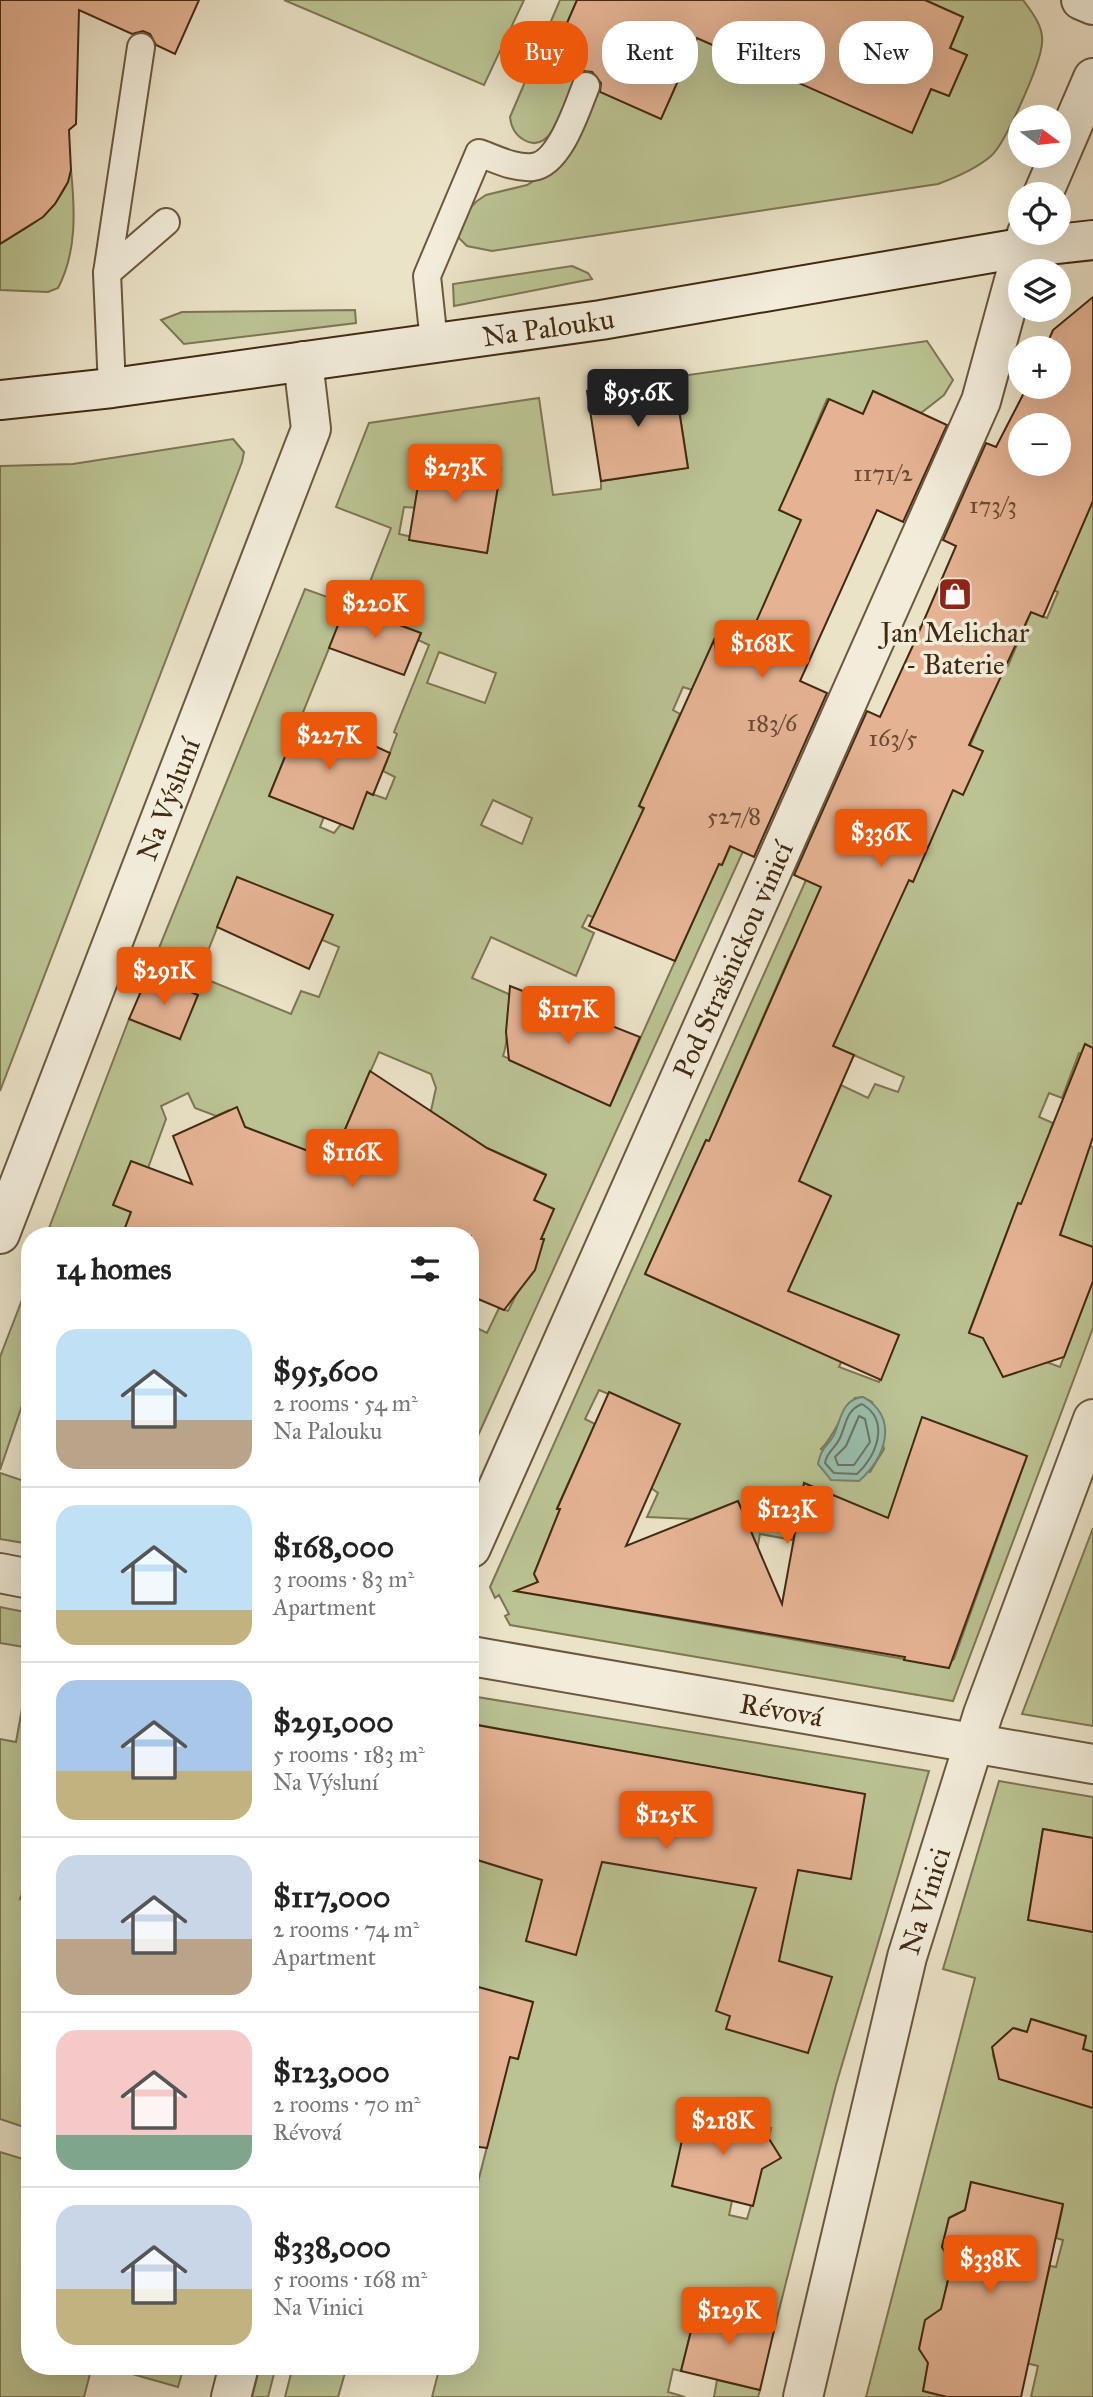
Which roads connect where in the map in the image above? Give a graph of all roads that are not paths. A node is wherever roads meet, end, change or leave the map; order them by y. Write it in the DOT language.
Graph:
graph roads {
  1 [pos="1081,0"];
  2 [pos="1093,5"];
  3 [pos="141,47"];
  4 [pos="1093,78"];
  5 [pos="586,86"];
  6 [pos="1049,182"];
  7 [pos="166,222"];
  8 [pos="1071,240"];
  9 [pos="1093,240"];
  10 [pos="1008,243"];
  11 [pos="1023,245"];
  12 [pos="107,273"];
  13 [pos="434,342"];
  14 [pos="303,361"];
  15 [pos="111,388"];
  16 [pos="0,400"];
  17 [pos="0,1234"];
  18 [pos="1093,1419"];
  19 [pos="479,1530"];
  20 [pos="0,1573"];
  21 [pos="21,1576"];
  22 [pos="479,1657"];
  23 [pos="974,1743"];
  24 [pos="1093,1763"];
  25 [pos="237,2375"];
  26 [pos="231,2397"];
  27 [pos="803,2397"];
  1 -- 2 [label="street"];
  3 -- 12 [label="lane"];
  4 -- 6 [label="street"];
  5 -- 13 [label="lane"];
  7 -- 12 [label="lane"];
  8 -- 9 [label="street, Na Palouku"];
  10 -- 13 [label="street, Na Palouku"];
  11 -- 19 [label="street, Pod Strašnickou vinicí"];
  12 -- 15 [label="lane"];
  13 -- 14 [label="street, Na Palouku"];
  14 -- 15 [label="street, Na Palouku"];
  14 -- 17 [label="street, Na Výsluní"];
  15 -- 16 [label="street, Na Palouku"];
  18 -- 23 [label="street, Na Vinici"];
  20 -- 21 [label="street"];
  22 -- 23 [label="street, Révová"];
  23 -- 24 [label="street, Révová"];
  23 -- 27 [label="street, Na Vinici"];
  25 -- 26 [label="street"];
}
